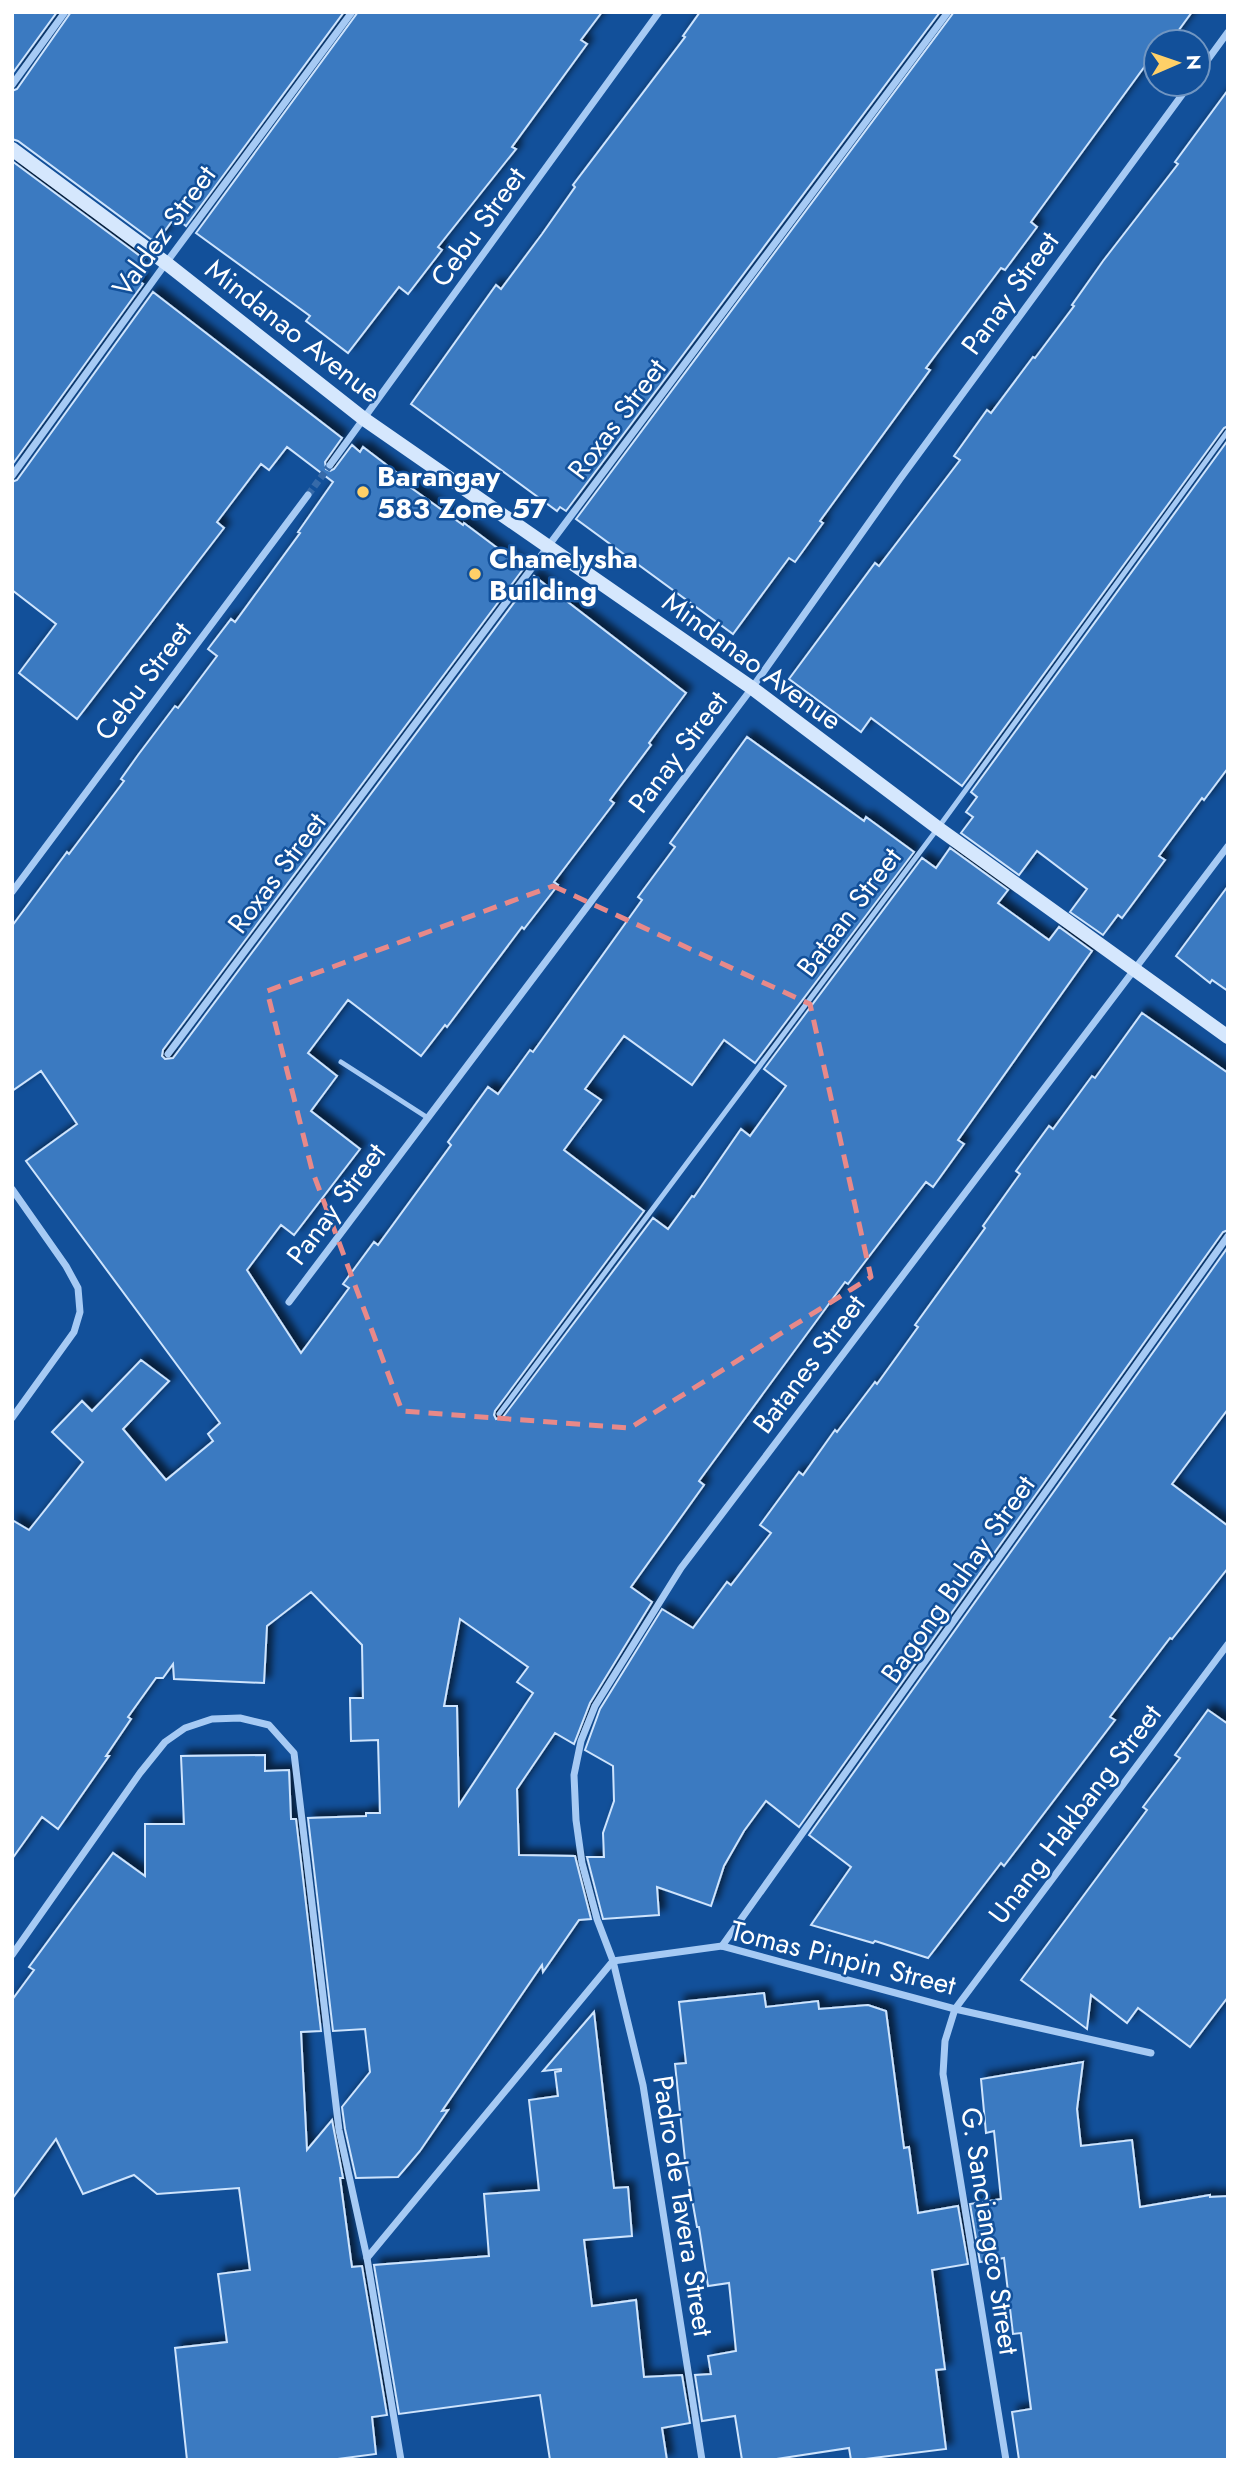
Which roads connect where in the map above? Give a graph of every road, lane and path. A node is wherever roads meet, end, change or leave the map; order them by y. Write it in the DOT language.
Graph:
graph roads {
  1 [pos="65,12"];
  2 [pos="352,12"];
  3 [pos="659,12"];
  4 [pos="948,12"];
  5 [pos="1228,32"];
  6 [pos="1212,54"];
  7 [pos="12,85"];
  8 [pos="1180,98"];
  9 [pos="12,149"];
  10 [pos="166,263"];
  11 [pos="364,419"];
  12 [pos="1228,431"];
  13 [pos="330,465"];
  14 [pos="12,476"];
  15 [pos="308,495"];
  16 [pos="548,546"];
  17 [pos="752,688"];
  18 [pos="938,828"];
  19 [pos="1228,846"];
  20 [pos="12,892"];
  21 [pos="1136,968"];
  22 [pos="1228,1037"];
  23 [pos="168,1054"];
  24 [pos="341,1062"];
  25 [pos="428,1118"];
  26 [pos="12,1189"];
  27 [pos="1228,1236"];
  28 [pos="289,1302"];
  29 [pos="499,1414"];
  30 [pos="12,1418"];
  31 [pos="1228,1644"];
  32 [pos="722,1946"];
  33 [pos="12,1955"];
  34 [pos="613,1961"];
  35 [pos="955,2009"];
  36 [pos="1151,2053"];
  37 [pos="367,2258"];
  38 [pos="401,2460"];
  39 [pos="702,2460"];
  40 [pos="1006,2460"];
  1 -- 7 [label="street"];
  2 -- 10 [label="street, Valdez Street"];
  3 -- 11 [label="street, Cebu Street"];
  4 -- 16 [label="street, Roxas Street"];
  5 -- 6 [label="street"];
  8 -- 17 [label="street, Panay Street"];
  9 -- 10 [label="street, Mindanao Avenue"];
  10 -- 11 [label="street, Mindanao Avenue"];
  10 -- 14 [label="street, Valdez Street"];
  11 -- 13 [label="street, Cebu Street"];
  11 -- 16 [label="street, Mindanao Avenue"];
  12 -- 18 [label="lane, Bataan Street"];
  15 -- 20 [label="street, Cebu Street"];
  16 -- 17 [label="street, Mindanao Avenue"];
  16 -- 23 [label="street, Roxas Street"];
  17 -- 18 [label="street, Mindanao Avenue"];
  17 -- 25 [label="street, Panay Street"];
  18 -- 21 [label="street, Mindanao Avenue"];
  18 -- 29 [label="lane, Bataan Street"];
  19 -- 21 [label="street, Batanes Street"];
  21 -- 22 [label="street, Mindanao Avenue"];
  21 -- 34 [label="street, Batanes Street"];
  24 -- 25 [label="lane"];
  25 -- 28 [label="street, Panay Street"];
  26 -- 30 [label="street"];
  27 -- 32 [label="street, Bagong Buhay Street"];
  31 -- 35 [label="street, Unang Hakbang Street"];
  32 -- 34 [label="street, Tomas Pinpin Street"];
  32 -- 35 [label="street, Tomas Pinpin Street"];
  33 -- 37 [label="street"];
  34 -- 37 [label="street"];
  34 -- 39 [label="street, Padro de Tavera Street"];
  35 -- 36 [label="street, Tomas Pinpin Street"];
  35 -- 40 [label="street, G. Sanciangco Street"];
  37 -- 38 [label="street"];
}
